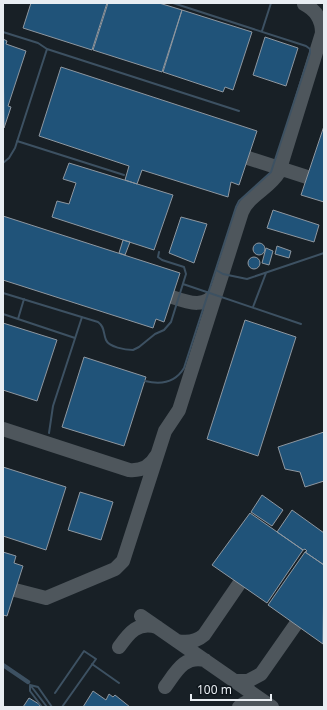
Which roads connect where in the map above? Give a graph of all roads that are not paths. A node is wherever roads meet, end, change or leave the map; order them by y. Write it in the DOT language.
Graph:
graph roads {
  1 [pos="173,3"];
  2 [pos="270,3"];
  3 [pos="262,31"];
  4 [pos="3,32"];
  5 [pos="46,49"];
  6 [pos="239,111"];
  7 [pos="17,141"];
  8 [pos="3,159"];
  9 [pos="7,160"];
  10 [pos="3,163"];
  11 [pos="124,175"];
  12 [pos="158,252"];
  13 [pos="324,252"];
  14 [pos="216,270"];
  15 [pos="266,272"];
  16 [pos="183,284"];
  17 [pos="209,292"];
  18 [pos="3,293"];
  19 [pos="24,299"];
  20 [pos="252,307"];
  21 [pos="3,314"];
  22 [pos="82,317"];
  23 [pos="18,319"];
  24 [pos="301,324"];
  25 [pos="75,338"];
  26 [pos="145,381"];
  27 [pos="48,433"];
  28 [pos="92,664"];
  29 [pos="3,665"];
  30 [pos="119,683"];
  31 [pos="29,684"];
  32 [pos="55,693"];
  33 [pos="42,707"];
  34 [pos="47,707"];
  35 [pos="52,707"];
  36 [pos="62,707"];
  1 -- 3 [label="lane"];
  2 -- 3 [label="lane"];
  3 -- 14 [label="lane"];
  4 -- 5 [label="lane"];
  5 -- 6 [label="lane"];
  5 -- 7 [label="lane"];
  7 -- 9 [label="lane"];
  7 -- 11 [label="lane"];
  8 -- 9 [label="lane"];
  9 -- 10 [label="lane"];
  12 -- 16 [label="lane"];
  13 -- 15 [label="lane"];
  14 -- 15 [label="lane"];
  14 -- 17 [label="lane"];
  15 -- 20 [label="lane"];
  16 -- 17 [label="lane"];
  16 -- 22 [label="lane"];
  17 -- 20 [label="lane"];
  17 -- 26 [label="lane"];
  18 -- 19 [label="lane"];
  19 -- 22 [label="lane"];
  19 -- 23 [label="lane"];
  20 -- 24 [label="lane"];
  21 -- 23 [label="lane"];
  22 -- 25 [label="lane"];
  23 -- 25 [label="lane"];
  25 -- 27 [label="lane"];
  28 -- 30 [label="lane"];
  28 -- 32 [label="lane"];
  28 -- 36 [label="lane"];
  29 -- 31 [label="street"];
  31 -- 33 [label="lane"];
  31 -- 34 [label="lane"];
  31 -- 35 [label="lane"];
}
